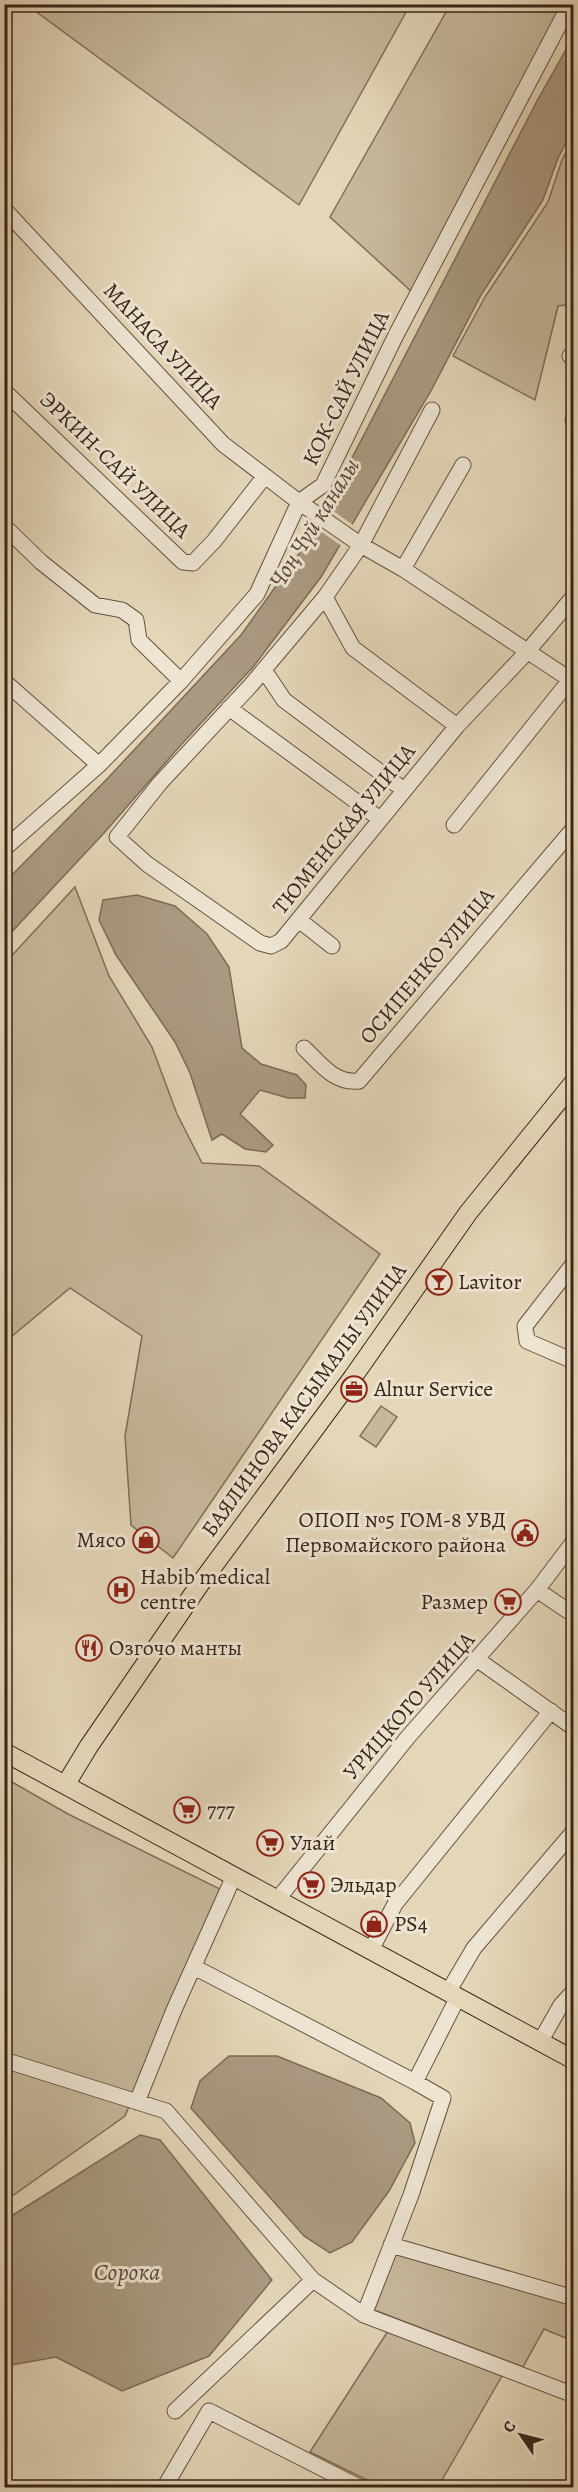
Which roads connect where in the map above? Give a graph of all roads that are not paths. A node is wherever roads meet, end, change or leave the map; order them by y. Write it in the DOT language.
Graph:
graph roads {
  1 [pos="570,4"];
  2 [pos="4,209"];
  3 [pos="4,391"];
  4 [pos="432,410"];
  5 [pos="463,465"];
  6 [pos="265,476"];
  7 [pos="299,502"];
  8 [pos="4,526"];
  9 [pos="358,542"];
  10 [pos="403,569"];
  11 [pos="573,596"];
  12 [pos="325,597"];
  13 [pos="527,651"];
  14 [pos="264,670"];
  15 [pos="4,681"];
  16 [pos="180,681"];
  17 [pos="572,681"];
  18 [pos="229,708"];
  19 [pos="457,726"];
  20 [pos="99,765"];
  21 [pos="404,790"];
  22 [pos="381,819"];
  23 [pos="454,825"];
  24 [pos="573,828"];
  25 [pos="4,849"];
  26 [pos="299,920"];
  27 [pos="332,946"];
  28 [pos="304,1047"];
  29 [pos="573,1082"];
  30 [pos="573,1263"];
  31 [pos="573,1360"];
  32 [pos="573,1541"];
  33 [pos="537,1590"];
  34 [pos="573,1615"];
  35 [pos="478,1660"];
  36 [pos="551,1711"];
  37 [pos="573,1728"];
  38 [pos="4,1752"];
  39 [pos="66,1784"];
  40 [pos="573,1831"];
  41 [pos="234,1876"];
  42 [pos="278,1900"];
  43 [pos="371,1950"];
  44 [pos="194,1967"];
  45 [pos="573,1991"];
  46 [pos="453,1995"];
  47 [pos="540,2042"];
  48 [pos="4,2060"];
  49 [pos="573,2060"];
  50 [pos="415,2082"];
  51 [pos="137,2102"];
  52 [pos="393,2241"];
  53 [pos="313,2280"];
  54 [pos="573,2291"];
  55 [pos="573,2298"];
  56 [pos="364,2315"];
  57 [pos="573,2395"];
  58 [pos="175,2411"];
  59 [pos="164,2487"];
  60 [pos="361,2487"];
  1 -- 7 [label="street, КОК-САЙ УЛИЦА"];
  2 -- 6 [label="street, МАНАСА УЛИЦА"];
  3 -- 6 [label="street, ЭРКИН-САЙ УЛИЦА"];
  4 -- 9 [label="street"];
  5 -- 10 [label="street"];
  6 -- 7 [label="street, МАНАСА УЛИЦА"];
  7 -- 9 [label="street, МАНАСА УЛИЦА"];
  7 -- 16 [label="street, КОК-САЙ УЛИЦА"];
  8 -- 16 [label="street"];
  9 -- 10 [label="street"];
  9 -- 12 [label="street"];
  10 -- 13 [label="street"];
  11 -- 13 [label="street, ТЮМЕНСКАЯ УЛИЦА"];
  12 -- 14 [label="street"];
  12 -- 19 [label="street"];
  13 -- 17 [label="street"];
  13 -- 19 [label="street, ТЮМЕНСКАЯ УЛИЦА"];
  14 -- 18 [label="street"];
  14 -- 21 [label="street"];
  15 -- 20 [label="street"];
  16 -- 20 [label="street, КОК-САЙ УЛИЦА"];
  17 -- 23 [label="street"];
  18 -- 22 [label="street"];
  18 -- 26 [label="street, ТЮМЕНСКАЯ УЛИЦА"];
  19 -- 21 [label="street, ТЮМЕНСКАЯ УЛИЦА"];
  20 -- 25 [label="street, КОК-САЙ УЛИЦА"];
  21 -- 22 [label="street, ТЮМЕНСКАЯ УЛИЦА"];
  22 -- 26 [label="street, ТЮМЕНСКАЯ УЛИЦА"];
  24 -- 28 [label="street, ОСИПЕНКО УЛИЦА"];
  26 -- 27 [label="street"];
  29 -- 39 [label="main road, БАЯЛИНОВА КАСЫМАЛЫ УЛИЦА"];
  30 -- 31 [label="street"];
  32 -- 33 [label="street, УРИЦКОГО УЛИЦА"];
  33 -- 34 [label="street"];
  33 -- 35 [label="street, УРИЦКОГО УЛИЦА"];
  35 -- 36 [label="street"];
  35 -- 42 [label="street, УРИЦКОГО УЛИЦА"];
  36 -- 37 [label="street"];
  36 -- 43 [label="street"];
  38 -- 39 [label="main road"];
  39 -- 41 [label="main road"];
  40 -- 46 [label="street"];
  41 -- 42 [label="main road"];
  41 -- 44 [label="street"];
  42 -- 43 [label="main road"];
  43 -- 46 [label="main road"];
  44 -- 50 [label="street"];
  44 -- 51 [label="street"];
  45 -- 47 [label="street"];
  46 -- 47 [label="main road"];
  46 -- 50 [label="street"];
  47 -- 49 [label="main road"];
  48 -- 51 [label="street"];
  50 -- 52 [label="street"];
  51 -- 53 [label="street"];
  52 -- 54 [label="street"];
  52 -- 55 [label="street"];
  52 -- 56 [label="street"];
  53 -- 56 [label="street"];
  53 -- 58 [label="street"];
  56 -- 57 [label="street"];
  59 -- 60 [label="street"];
}
